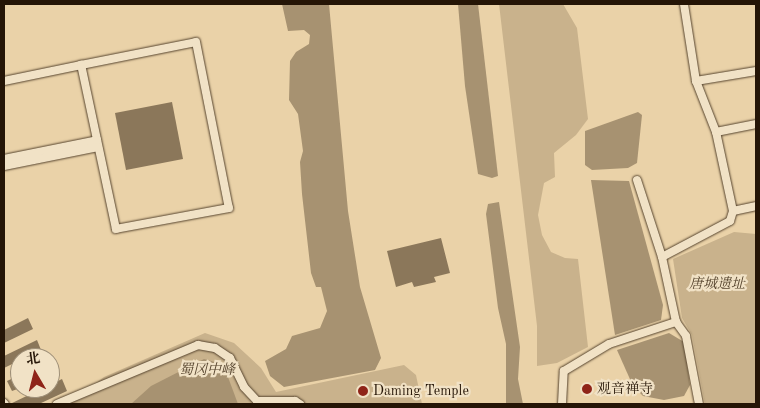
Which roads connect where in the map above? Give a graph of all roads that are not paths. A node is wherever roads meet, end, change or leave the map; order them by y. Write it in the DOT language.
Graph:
graph roads {
  1 [pos="684,4"];
  2 [pos="81,65"];
  3 [pos="756,70"];
  4 [pos="4,81"];
  5 [pos="696,81"];
  6 [pos="756,124"];
  7 [pos="716,132"];
  8 [pos="97,143"];
  9 [pos="4,159"];
  10 [pos="4,166"];
  11 [pos="637,180"];
  12 [pos="756,206"];
  13 [pos="733,211"];
  14 [pos="662,257"];
  15 [pos="676,322"];
  16 [pos="57,404"];
  17 [pos="300,404"];
  18 [pos="562,404"];
  19 [pos="699,404"];
  1 -- 5 [label="street"];
  2 -- 4 [label="street"];
  2 -- 8 [label="street"];
  2 -- 8 [label="street"];
  3 -- 5 [label="street"];
  5 -- 7 [label="street"];
  6 -- 7 [label="street"];
  7 -- 13 [label="street"];
  8 -- 9 [label="street"];
  8 -- 10 [label="street"];
  11 -- 14 [label="street"];
  12 -- 13 [label="street"];
  13 -- 14 [label="street"];
  14 -- 15 [label="street"];
  15 -- 18 [label="street"];
  15 -- 19 [label="street"];
  16 -- 17 [label="street"];
}
